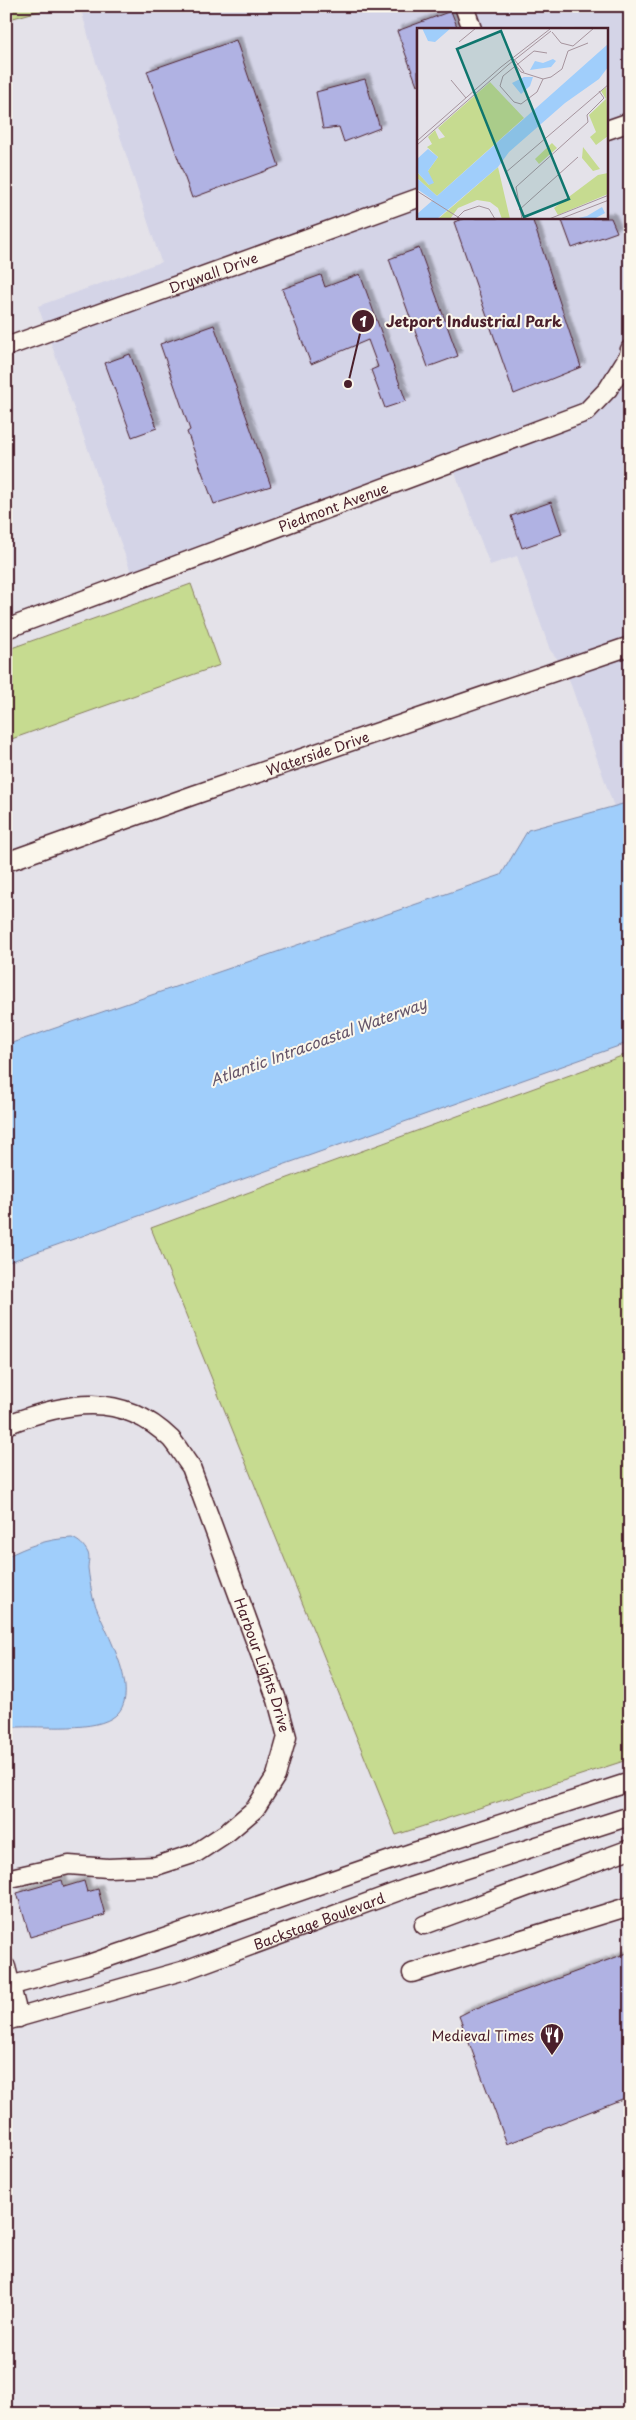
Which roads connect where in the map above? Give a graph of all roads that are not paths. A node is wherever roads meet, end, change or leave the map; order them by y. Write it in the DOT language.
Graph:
graph roads {
  1 [pos="464,6"];
  2 [pos="472,28"];
  3 [pos="630,122"];
  4 [pos="608,130"];
  5 [pos="417,198"];
  6 [pos="6,347"];
  7 [pos="630,349"];
  8 [pos="6,629"];
  9 [pos="630,646"];
  10 [pos="6,862"];
  11 [pos="6,1425"];
  12 [pos="630,1782"];
  13 [pos="630,1816"];
  14 [pos="630,1849"];
  15 [pos="6,1879"];
  16 [pos="630,1906"];
  17 [pos="424,1925"];
  18 [pos="6,1967"];
  19 [pos="412,1973"];
  20 [pos="9,1987"];
  21 [pos="13,2019"];
  1 -- 2 [label="street"];
  3 -- 4 [label="street"];
  5 -- 6 [label="street, Drywall Drive"];
  7 -- 8 [label="street, Piedmont Avenue"];
  9 -- 10 [label="street, Waterside Drive"];
  11 -- 15 [label="street, Harbour Lights Drive"];
  12 -- 20 [label="street"];
  13 -- 21 [label="street, Backstage Boulevard"];
  14 -- 17 [label="street"];
  16 -- 19 [label="street"];
  18 -- 20 [label="street"];
  20 -- 21 [label="street"];
}
